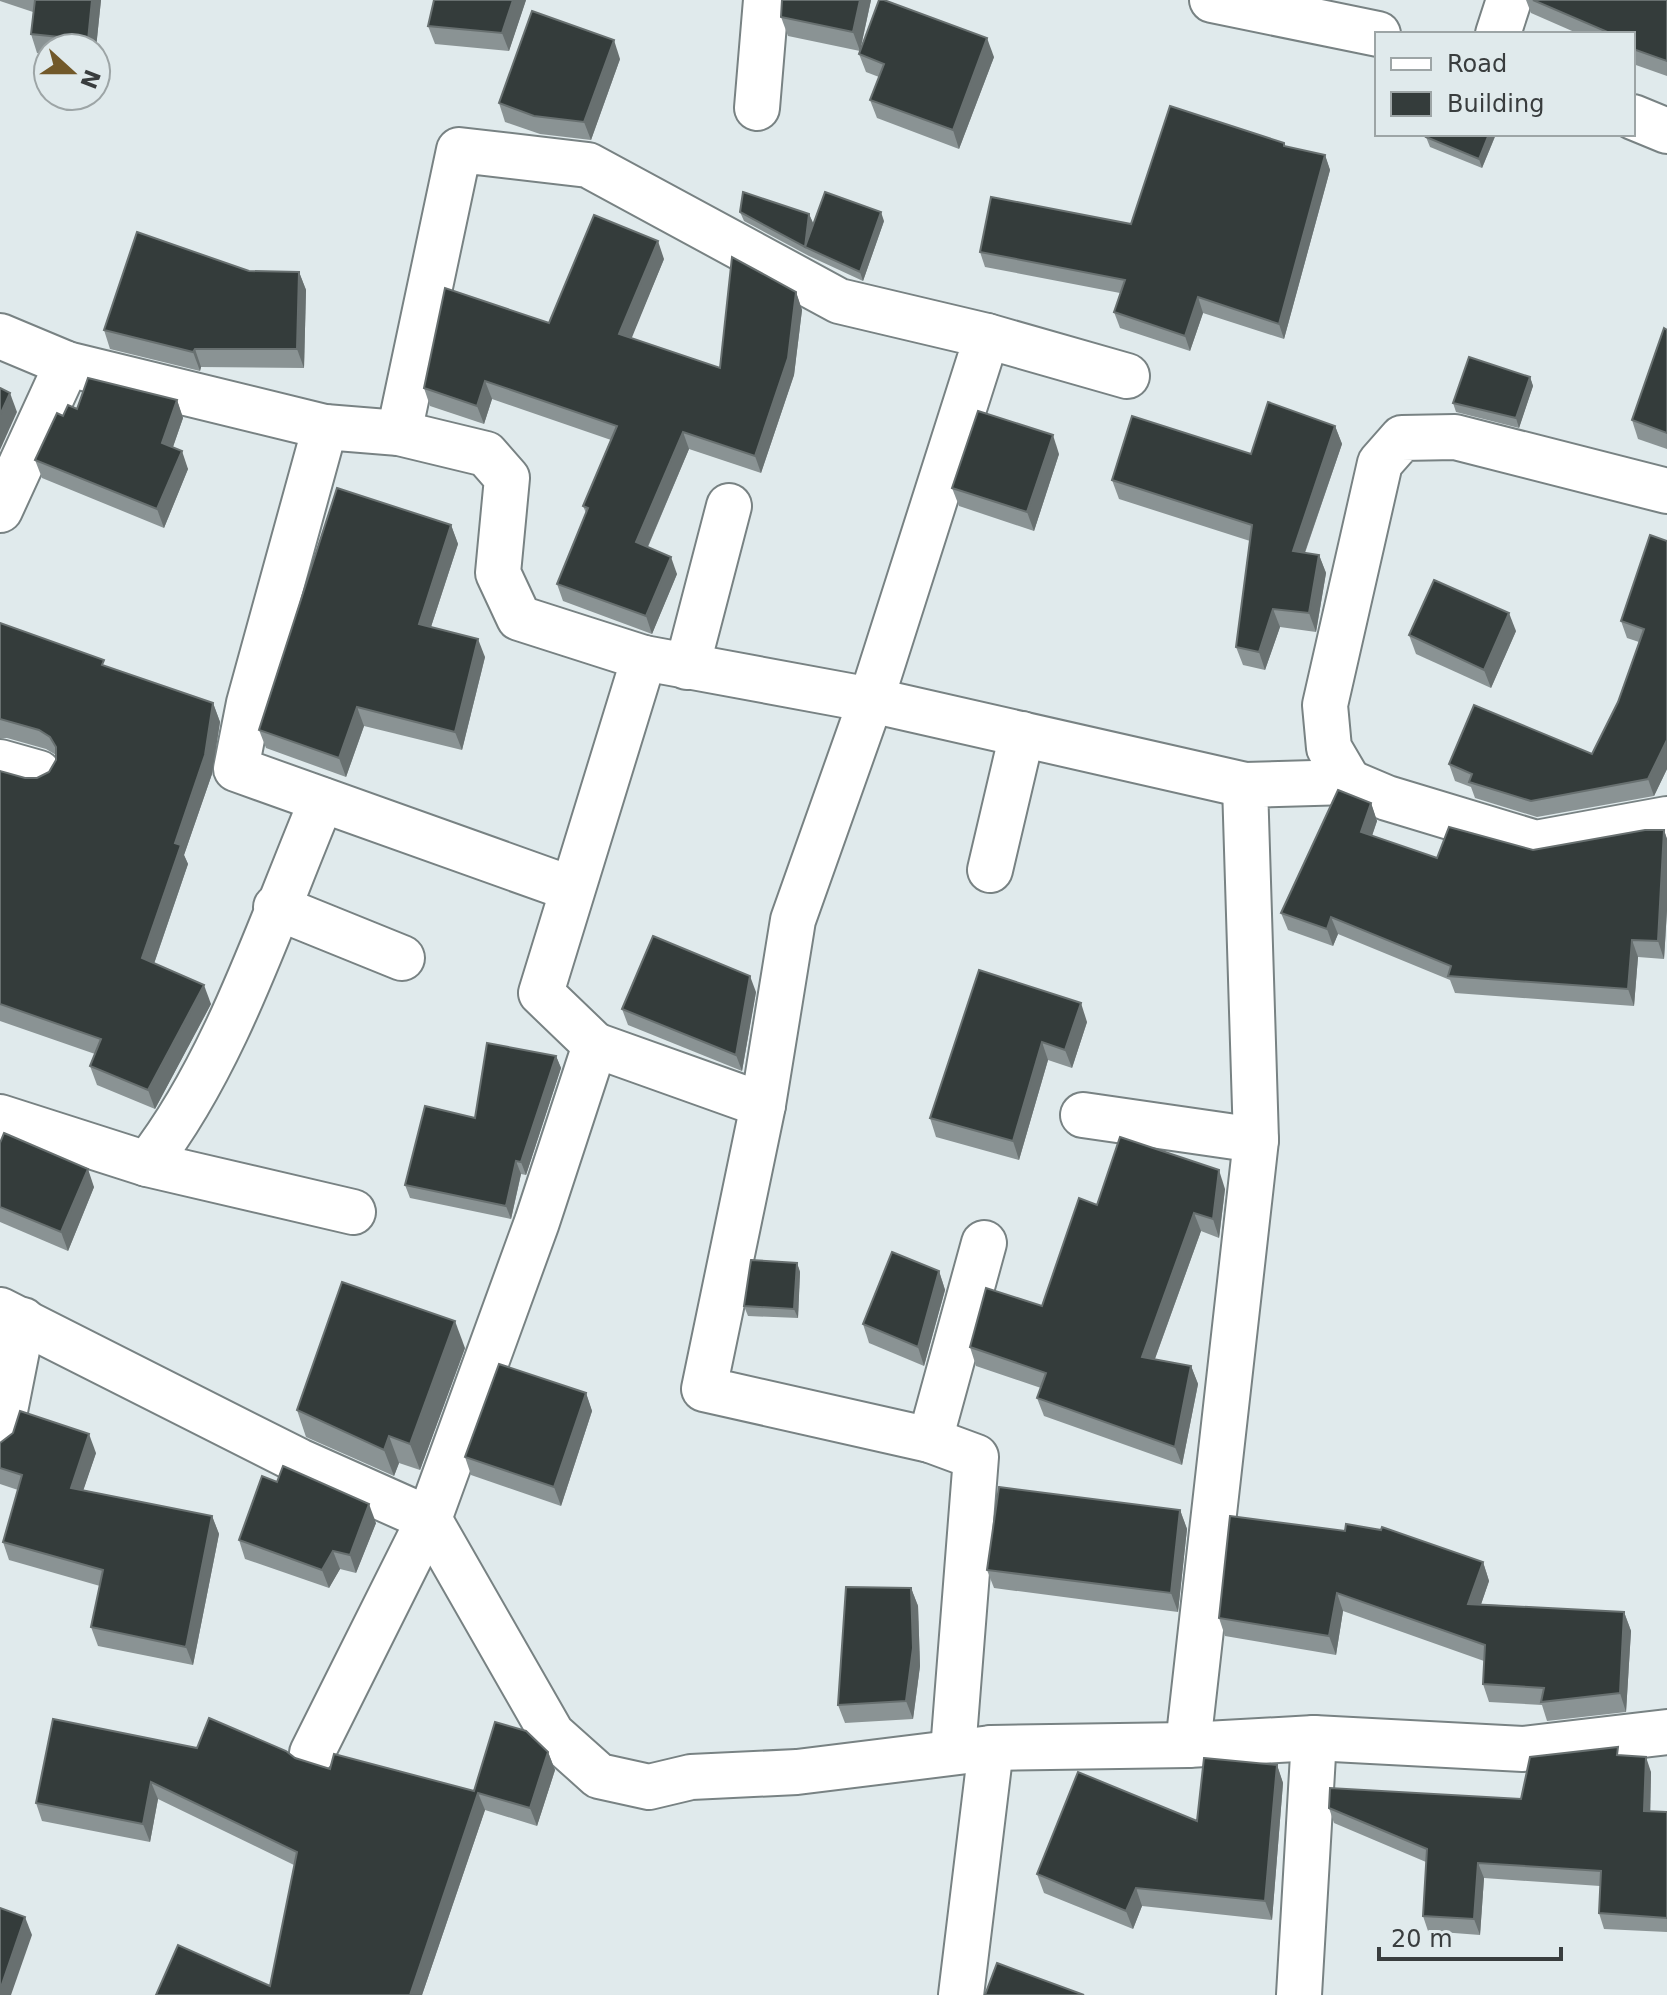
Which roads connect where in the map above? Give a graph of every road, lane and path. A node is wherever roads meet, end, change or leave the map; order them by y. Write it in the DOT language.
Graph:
graph roads {
  1 [pos="766,0"];
  2 [pos="1212,0"];
  3 [pos="1509,0"];
  4 [pos="1304,9"];
  5 [pos="1499,32"];
  6 [pos="1375,33"];
  7 [pos="757,108"];
  8 [pos="1635,118"];
  9 [pos="1667,131"];
  10 [pos="0,336"];
  11 [pos="987,336"];
  12 [pos="67,364"];
  13 [pos="1127,376"];
  14 [pos="325,427"];
  15 [pos="399,433"];
  16 [pos="1667,491"];
  17 [pos="729,506"];
  18 [pos="0,510"];
  19 [pos="644,658"];
  20 [pos="687,667"];
  21 [pos="871,700"];
  22 [pos="1022,734"];
  23 [pos="1349,782"];
  24 [pos="1245,785"];
  25 [pos="322,800"];
  26 [pos="1667,819"];
  27 [pos="990,870"];
  28 [pos="572,889"];
  29 [pos="276,907"];
  30 [pos="402,958"];
  31 [pos="595,1045"];
  32 [pos="763,1105"];
  33 [pos="1083,1115"];
  34 [pos="0,1117"];
  35 [pos="1256,1140"];
  36 [pos="147,1164"];
  37 [pos="353,1212"];
  38 [pos="984,1243"];
  39 [pos="12,1315"];
  40 [pos="0,1436"];
  41 [pos="930,1440"];
  42 [pos="429,1519"];
  43 [pos="1667,1732"];
  44 [pos="1314,1738"];
  45 [pos="1188,1745"];
  46 [pos="972,1750"];
  47 [pos="312,1753"];
  48 [pos="961,1995"];
  49 [pos="1299,1995"];
  1 -- 7 [label="street"];
  2 -- 4 [label="street"];
  3 -- 5 [label="street"];
  4 -- 6 [label="street"];
  8 -- 9 [label="street"];
  10 -- 12 [label="street"];
  11 -- 13 [label="street"];
  11 -- 15 [label="street"];
  11 -- 21 [label="street"];
  12 -- 14 [label="street"];
  12 -- 18 [label="street"];
  14 -- 15 [label="street"];
  14 -- 25 [label="street"];
  15 -- 19 [label="street"];
  16 -- 23 [label="street"];
  17 -- 20 [label="street"];
  19 -- 20 [label="street"];
  19 -- 28 [label="street"];
  20 -- 21 [label="street"];
  21 -- 22 [label="street"];
  21 -- 32 [label="street"];
  22 -- 24 [label="street"];
  22 -- 27 [label="street"];
  23 -- 24 [label="street"];
  23 -- 26 [label="street"];
  24 -- 35 [label="street"];
  25 -- 28 [label="street"];
  25 -- 29 [label="street"];
  28 -- 31 [label="street"];
  29 -- 30 [label="street"];
  29 -- 36 [label="street"];
  31 -- 32 [label="street"];
  31 -- 42 [label="street"];
  32 -- 41 [label="street"];
  33 -- 35 [label="street"];
  34 -- 36 [label="street"];
  35 -- 45 [label="street"];
  36 -- 37 [label="street"];
  38 -- 41 [label="street"];
  39 -- 40 [label="street"];
  39 -- 42 [label="street"];
  41 -- 46 [label="street"];
  42 -- 46 [label="street"];
  42 -- 47 [label="street"];
  43 -- 44 [label="street"];
  44 -- 45 [label="street"];
  44 -- 49 [label="street"];
  45 -- 46 [label="street"];
  46 -- 48 [label="street"];
}
